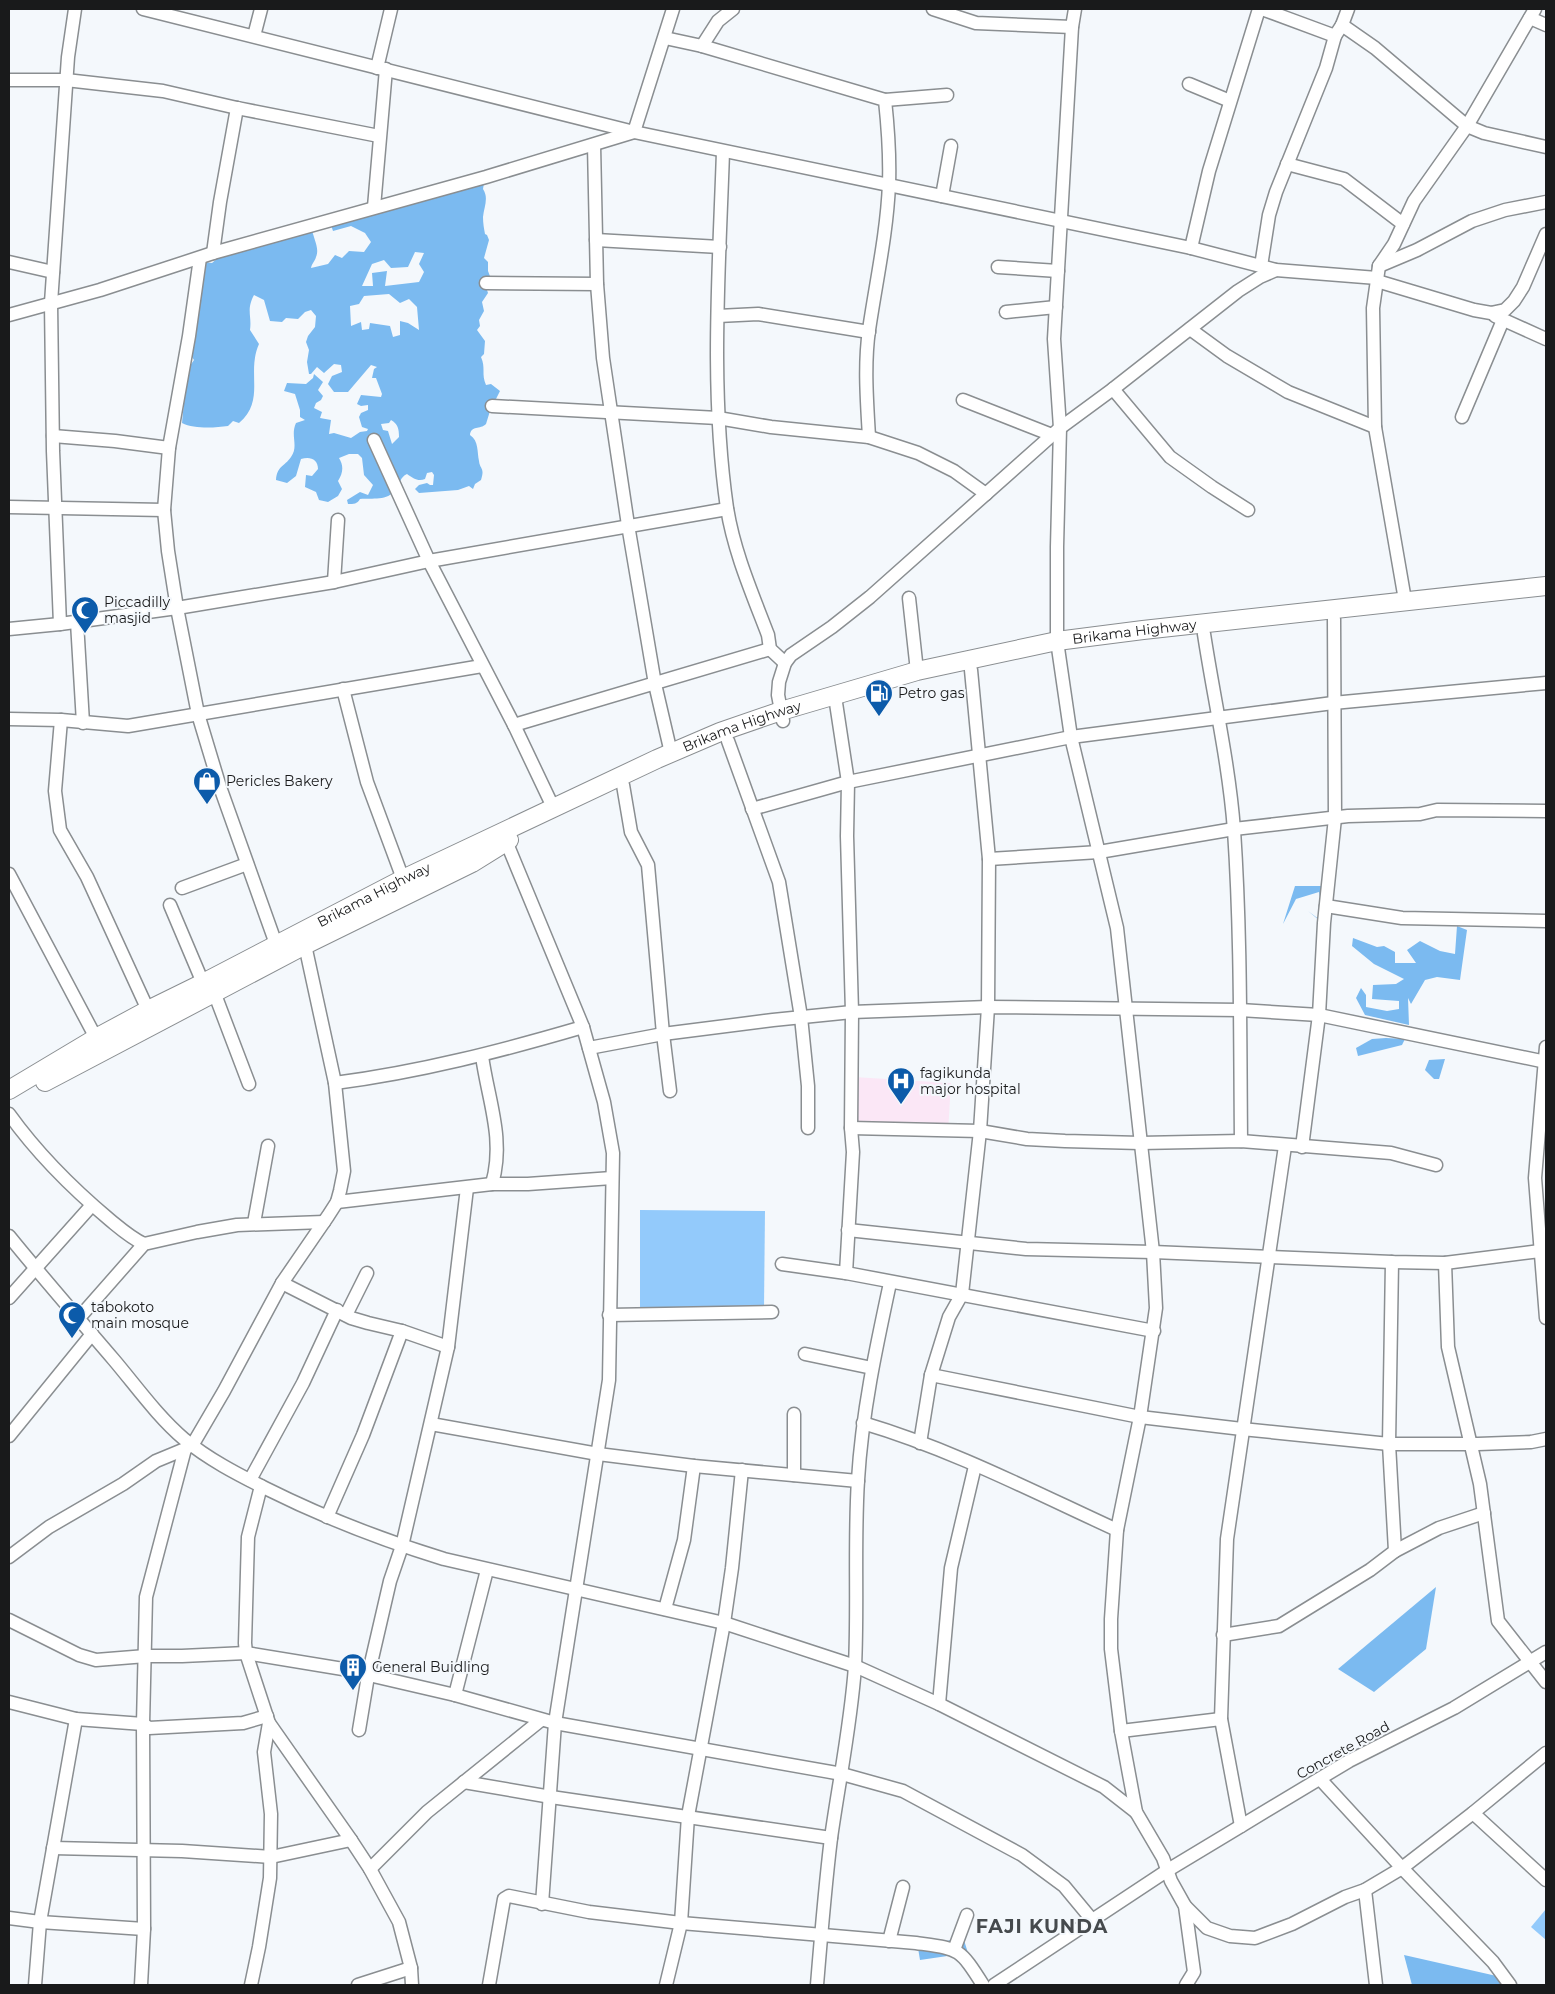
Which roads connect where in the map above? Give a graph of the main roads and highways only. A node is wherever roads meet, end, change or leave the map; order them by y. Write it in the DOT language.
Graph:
graph roads {
  1 [pos="1546,586"];
  2 [pos="1546,596"];
  3 [pos="1057,647"];
  4 [pos="782,716"];
  5 [pos="468,856"];
  6 [pos="209,988"];
  7 [pos="9,1090"];
  8 [pos="9,1101"];
  1 -- 3 [label="highway, Brikama Highway"];
  2 -- 3 [label="highway, Brikama Highway"];
  3 -- 4 [label="highway, Brikama Highway"];
  3 -- 4 [label="highway, Brikama Highway"];
  4 -- 5 [label="highway, Brikama Highway"];
  4 -- 5 [label="highway, Brikama Highway"];
  5 -- 6 [label="highway, Brikama Highway"];
  5 -- 6 [label="highway, Brikama Highway"];
  6 -- 7 [label="highway, Brikama Highway"];
  6 -- 8 [label="highway, Brikama Highway"];
}
